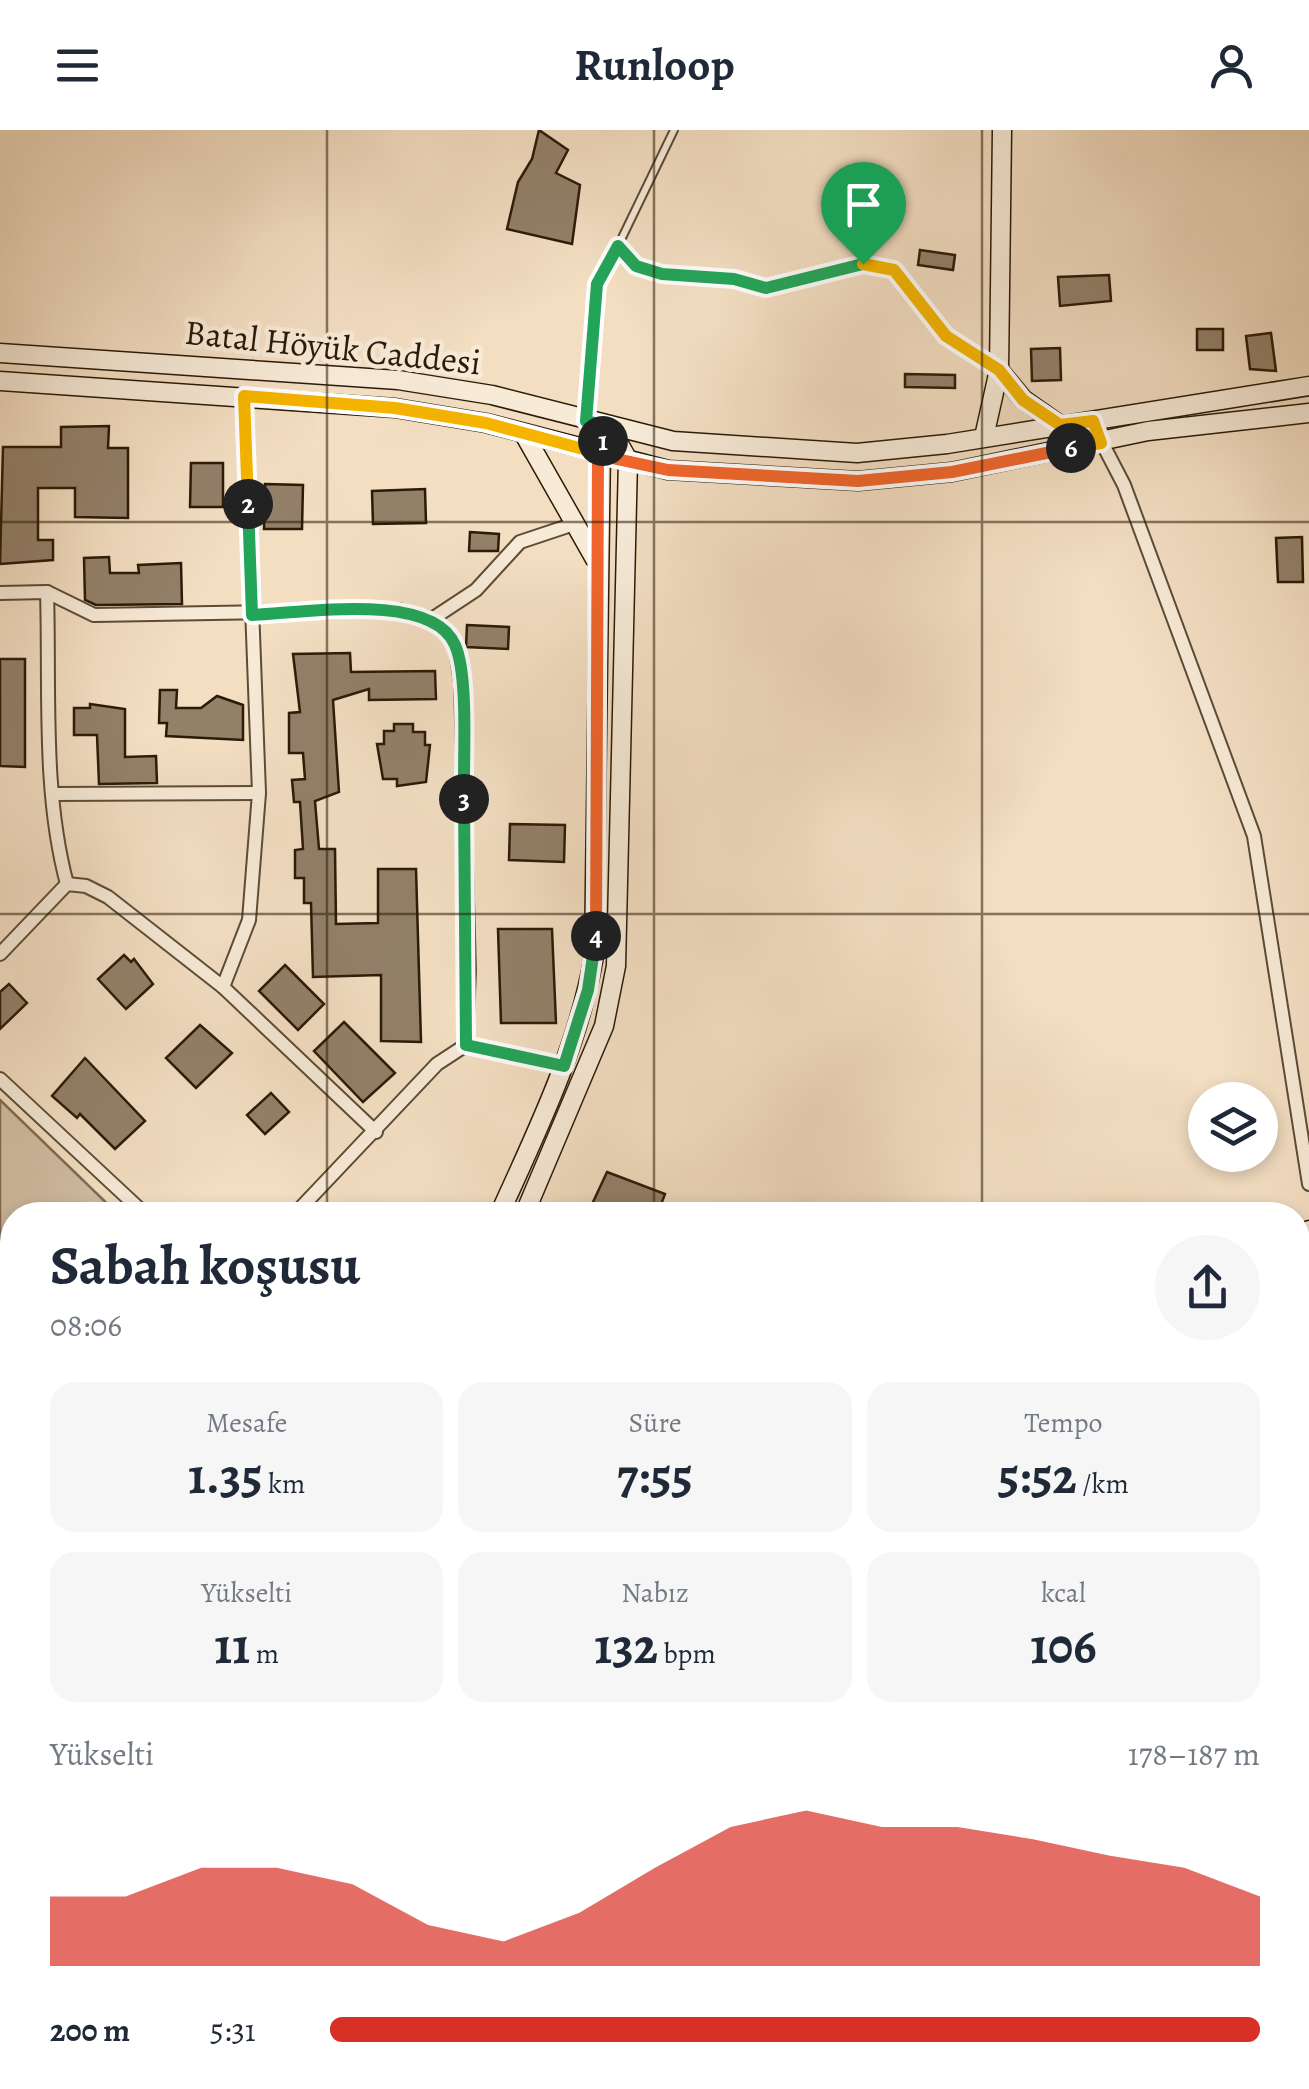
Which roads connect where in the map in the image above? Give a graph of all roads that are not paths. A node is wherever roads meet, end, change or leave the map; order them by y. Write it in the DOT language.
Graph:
graph roads {
  1 [pos="674,130"];
  2 [pos="1002,130"];
  3 [pos="618,246"];
  4 [pos="0,353"];
  5 [pos="999,370"];
  6 [pos="0,382"];
  7 [pos="1309,386"];
  8 [pos="244,396"];
  9 [pos="1309,414"];
  10 [pos="586,421"];
  11 [pos="1093,421"];
  12 [pos="1060,425"];
  13 [pos="609,426"];
  14 [pos="524,434"];
  15 [pos="984,437"];
  16 [pos="1101,443"];
  17 [pos="598,453"];
  18 [pos="628,460"];
  19 [pos="577,524"];
  20 [pos="598,565"];
  21 [pos="47,592"];
  22 [pos="0,593"];
  23 [pos="252,615"];
  24 [pos="432,619"];
  25 [pos="52,794"];
  26 [pos="260,794"];
  27 [pos="67,884"];
  28 [pos="0,954"];
  29 [pos="223,987"];
  30 [pos="466,1045"];
  31 [pos="564,1066"];
  32 [pos="0,1078"];
  33 [pos="376,1132"];
  34 [pos="1309,1184"];
  35 [pos="132,1202"];
  36 [pos="307,1202"];
  37 [pos="505,1202"];
  38 [pos="530,1202"];
  1 -- 3 [label="lane"];
  2 -- 5 [label="main road"];
  3 -- 5 [label="lane"];
  3 -- 10 [label="lane"];
  4 -- 10 [label="main road, Batal Höyük Caddesi"];
  5 -- 12 [label="main road"];
  5 -- 15 [label="main road"];
  6 -- 8 [label="main road, Batal Höyük Caddesi"];
  7 -- 11 [label="main road, Batal Höyük Caddesi"];
  8 -- 14 [label="main road, Batal Höyük Caddesi"];
  8 -- 23 [label="street"];
  9 -- 16 [label="main road, Batal Höyük Caddesi"];
  10 -- 13 [label="main road, Batal Höyük Caddesi"];
  11 -- 12 [label="main road, Batal Höyük Caddesi"];
  11 -- 16 [label="street"];
  12 -- 15 [label="main road, Batal Höyük Caddesi"];
  13 -- 15 [label="main road, Batal Höyük Caddesi"];
  13 -- 17 [label="main road"];
  13 -- 18 [label="main road"];
  14 -- 17 [label="main road, Batal Höyük Caddesi"];
  14 -- 19 [label="main road"];
  16 -- 18 [label="main road, Batal Höyük Caddesi"];
  16 -- 34 [label="street"];
  17 -- 18 [label="main road, Batal Höyük Caddesi"];
  17 -- 20 [label="main road"];
  18 -- 38 [label="main road"];
  19 -- 20 [label="main road"];
  19 -- 24 [label="street"];
  20 -- 31 [label="main road"];
  21 -- 22 [label="street"];
  21 -- 23 [label="street"];
  21 -- 25 [label="street"];
  23 -- 24 [label="street"];
  23 -- 26 [label="street"];
  24 -- 30 [label="street"];
  25 -- 26 [label="street"];
  25 -- 27 [label="street"];
  26 -- 29 [label="street"];
  27 -- 28 [label="street"];
  27 -- 29 [label="street"];
  29 -- 33 [label="street"];
  30 -- 31 [label="street"];
  30 -- 33 [label="street"];
  31 -- 37 [label="main road"];
  32 -- 35 [label="street"];
  33 -- 36 [label="street"];
}
